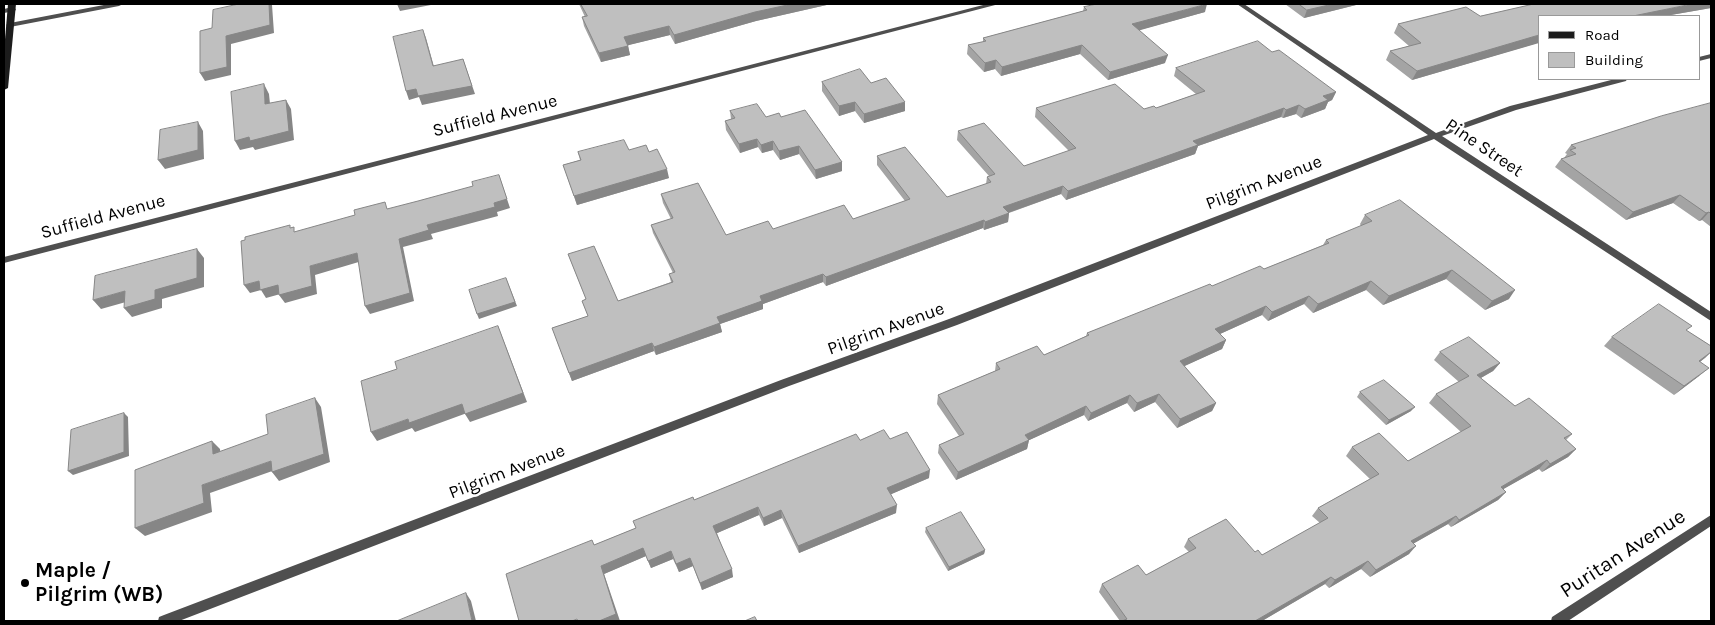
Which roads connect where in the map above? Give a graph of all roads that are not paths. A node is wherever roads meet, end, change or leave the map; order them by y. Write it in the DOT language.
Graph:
graph roads {
  1 [pos="119,4"];
  2 [pos="995,4"];
  3 [pos="1240,4"];
  4 [pos="9,8"];
  5 [pos="10,25"];
  6 [pos="1620,80"];
  7 [pos="4,88"];
  8 [pos="1435,136"];
  9 [pos="4,260"];
  10 [pos="1711,317"];
  11 [pos="1711,520"];
  12 [pos="164,621"];
  13 [pos="1557,621"];
  1 -- 5 [label="street"];
  2 -- 9 [label="street, Suffield Avenue"];
  3 -- 8 [label="street, Pine Street"];
  4 -- 5 [label="main road"];
  5 -- 7 [label="main road"];
  6 -- 8 [label="street, Pilgrim Avenue"];
  8 -- 10 [label="street, Pine Street"];
  8 -- 12 [label="street, Pilgrim Avenue"];
  11 -- 13 [label="street, Puritan Avenue"];
}
